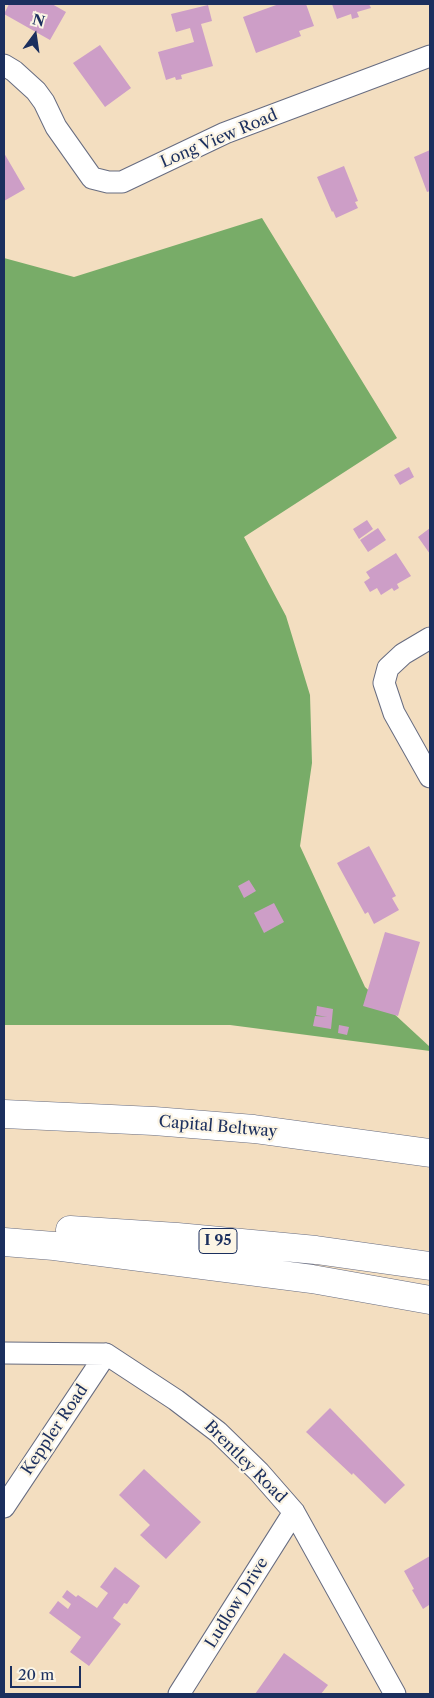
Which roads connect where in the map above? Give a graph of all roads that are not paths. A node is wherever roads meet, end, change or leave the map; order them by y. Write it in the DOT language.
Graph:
graph roads {
  1 [pos="430,56"];
  2 [pos="4,65"];
  3 [pos="430,638"];
  4 [pos="430,777"];
  5 [pos="4,1114"];
  6 [pos="254,1129"];
  7 [pos="430,1144"];
  8 [pos="430,1153"];
  9 [pos="4,1228"];
  10 [pos="4,1242"];
  11 [pos="430,1266"];
  12 [pos="430,1300"];
  13 [pos="4,1353"];
  14 [pos="106,1354"];
  15 [pos="4,1507"];
  16 [pos="294,1512"];
  17 [pos="179,1694"];
  18 [pos="395,1694"];
  1 -- 2 [label="street, Long View Road"];
  3 -- 4 [label="street"];
  5 -- 6 [label="highway, Capital Beltway"];
  6 -- 7 [label="highway"];
  6 -- 8 [label="highway, Capital Beltway"];
  9 -- 11 [label="highway, I 95"];
  10 -- 12 [label="highway"];
  13 -- 14 [label="street"];
  14 -- 15 [label="street, Keppler Road"];
  14 -- 16 [label="street, Brentley Road"];
  16 -- 17 [label="street, Ludlow Drive"];
  16 -- 18 [label="street, Brentley Road"];
}
